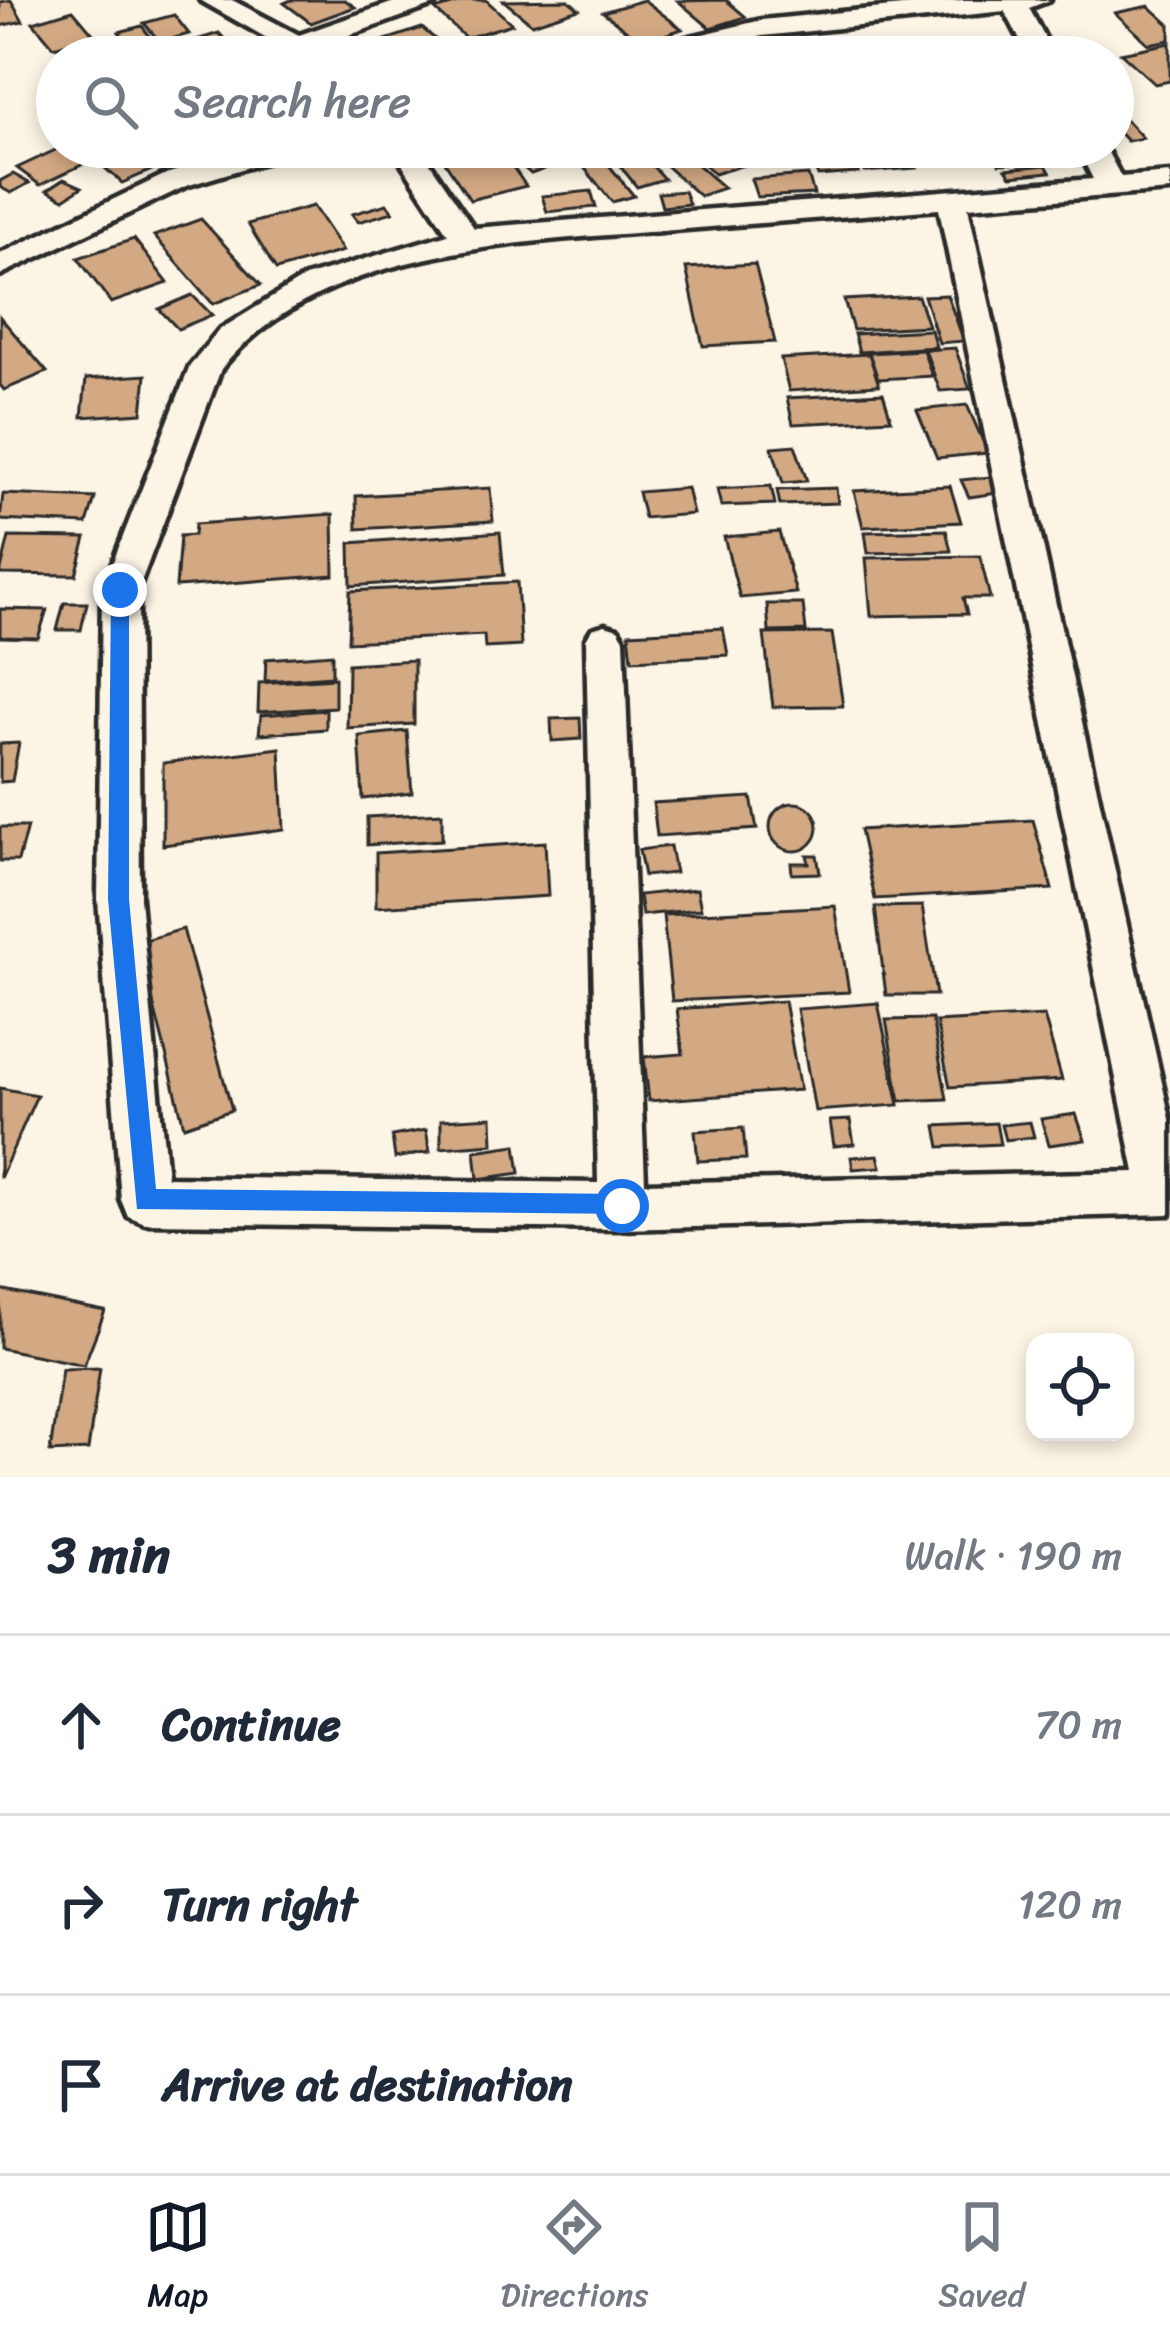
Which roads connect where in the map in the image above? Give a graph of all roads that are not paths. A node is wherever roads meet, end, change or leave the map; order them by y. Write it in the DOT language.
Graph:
graph roads {
  1 [pos="213,0"];
  2 [pos="425,0"];
  3 [pos="1021,1"];
  4 [pos="281,36"];
  5 [pos="343,36"];
  6 [pos="729,36"];
  7 [pos="1034,36"];
  8 [pos="215,168"];
  9 [pos="419,168"];
  10 [pos="1101,168"];
  11 [pos="1170,182"];
  12 [pos="1112,188"];
  13 [pos="952,200"];
  14 [pos="466,238"];
  15 [pos="0,266"];
  16 [pos="604,640"];
  17 [pos="622,1206"];
  1 -- 4 [label="street"];
  2 -- 5 [label="street"];
  3 -- 6 [label="street"];
  3 -- 7 [label="street"];
  8 -- 15 [label="street"];
  9 -- 14 [label="street"];
  10 -- 12 [label="street"];
  11 -- 12 [label="street"];
  12 -- 13 [label="street"];
  13 -- 14 [label="street"];
  13 -- 17 [label="street"];
  14 -- 17 [label="street"];
  16 -- 17 [label="street"];
}
